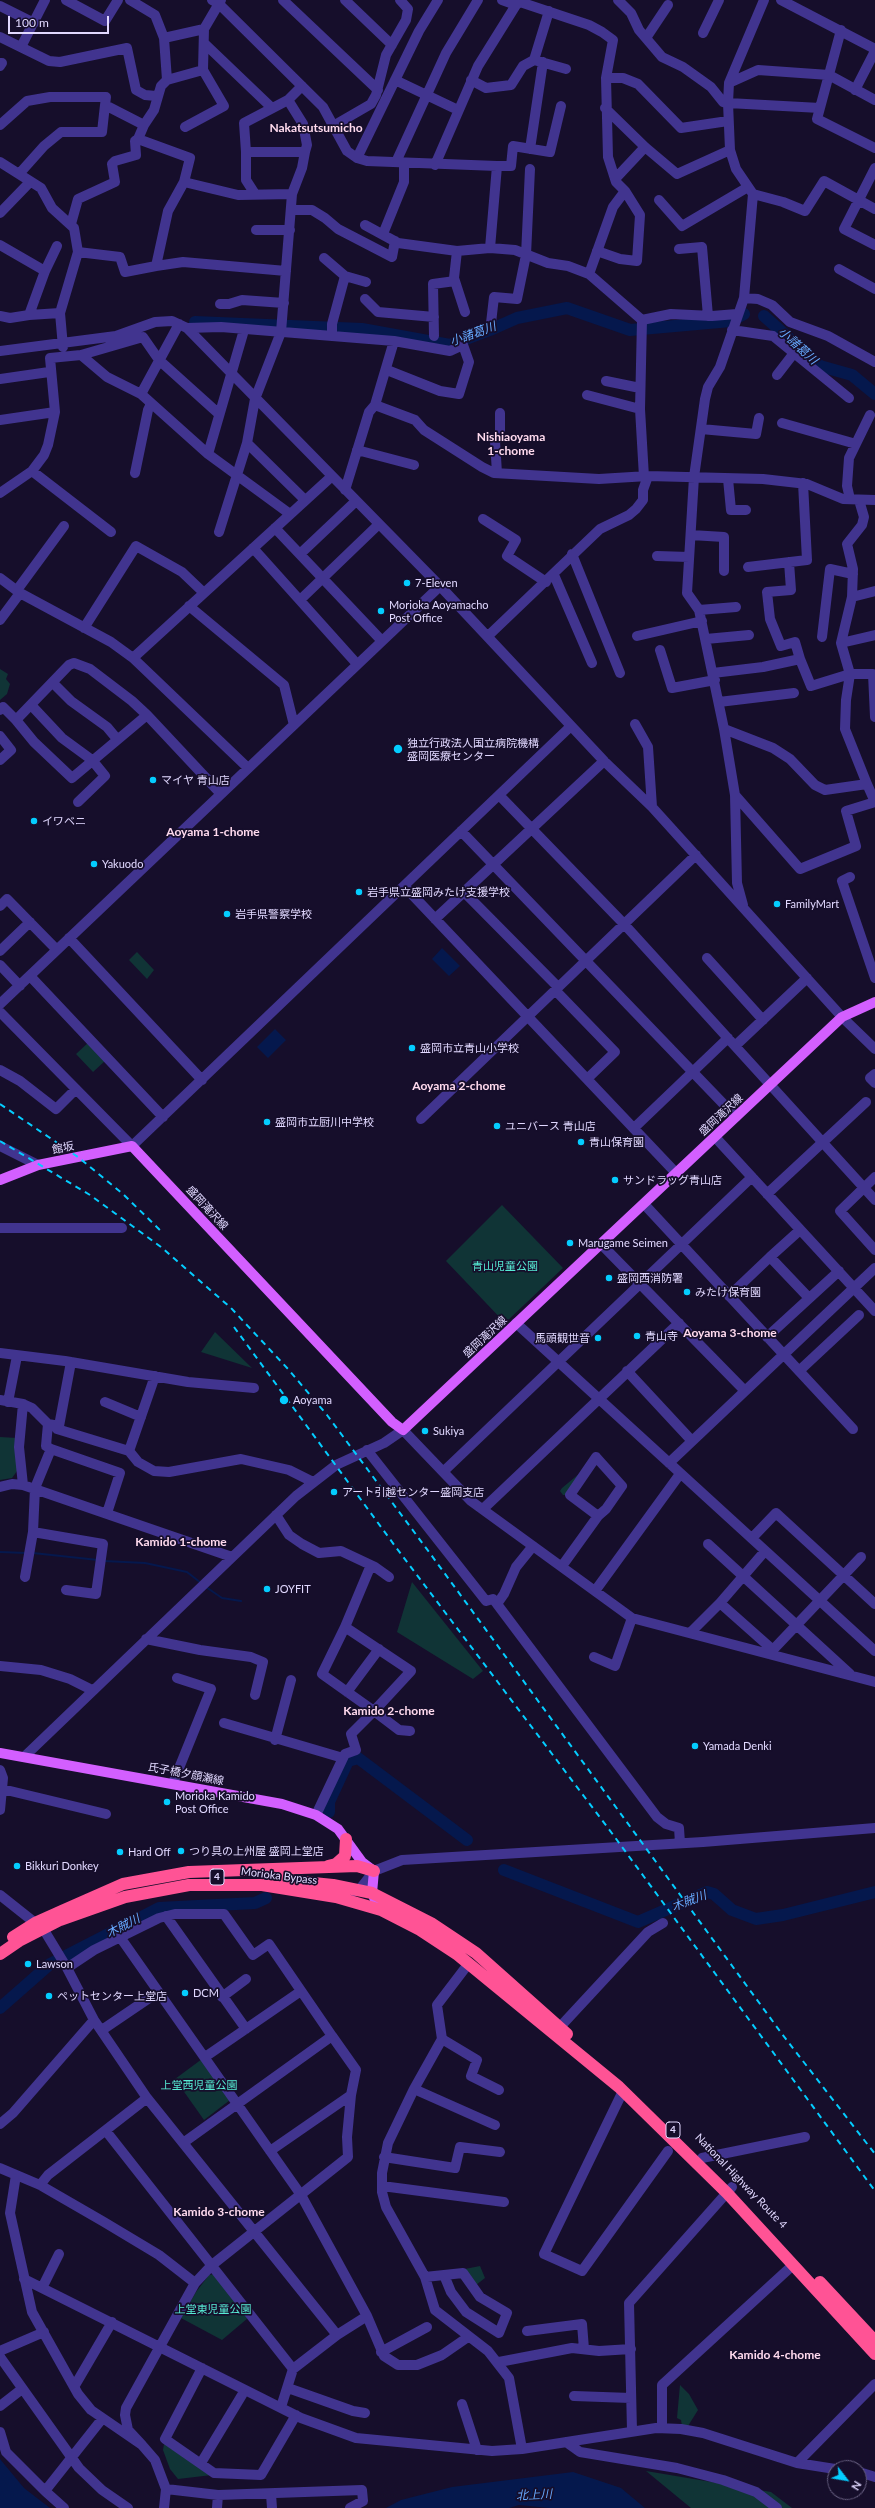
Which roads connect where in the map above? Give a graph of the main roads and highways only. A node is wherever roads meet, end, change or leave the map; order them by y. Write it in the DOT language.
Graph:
graph roads {
  1 [pos="875,1002"];
  2 [pos="132,1146"];
  3 [pos="0,1180"];
  4 [pos="0,1753"];
  5 [pos="346,1839"];
  6 [pos="315,1868"];
  7 [pos="374,1871"];
  8 [pos="372,1893"];
  9 [pos="64,1910"];
  10 [pos="381,1910"];
  11 [pos="39,1926"];
  12 [pos="454,1936"];
  13 [pos="0,1945"];
  14 [pos="0,1954"];
  15 [pos="458,1955"];
  16 [pos="730,2190"];
  17 [pos="875,2341"];
  18 [pos="875,2354"];
  1 -- 2 [label="main road, 盛岡滝沢線"];
  2 -- 3 [label="main road, 館坂"];
  4 -- 5 [label="main road, 氏子橋夕顔瀬線"];
  5 -- 6 [label="highway"];
  5 -- 7 [label="main road, 氏子橋夕顔瀬線"];
  6 -- 7 [label="highway"];
  6 -- 9 [label="highway"];
  7 -- 8 [label="main road"];
  8 -- 9 [label="highway, Morioka Bypass / 4"];
  8 -- 10 [label="main road"];
  8 -- 12 [label="highway, Morioka Bypass / 4"];
  9 -- 11 [label="highway, Morioka Bypass / 4"];
  10 -- 11 [label="highway, Morioka Bypass / 4"];
  10 -- 15 [label="highway, Morioka Bypass / 4"];
  11 -- 13 [label="highway, Morioka Bypass / 4"];
  11 -- 14 [label="highway, Morioka Bypass / 4"];
  12 -- 16 [label="highway, National Highway Route 4 / 4"];
  15 -- 16 [label="highway, National Highway Route 4 / 4"];
  16 -- 17 [label="highway, National Highway Route 4 / 4"];
  16 -- 18 [label="highway, National Highway Route 4 / 4"];
}
